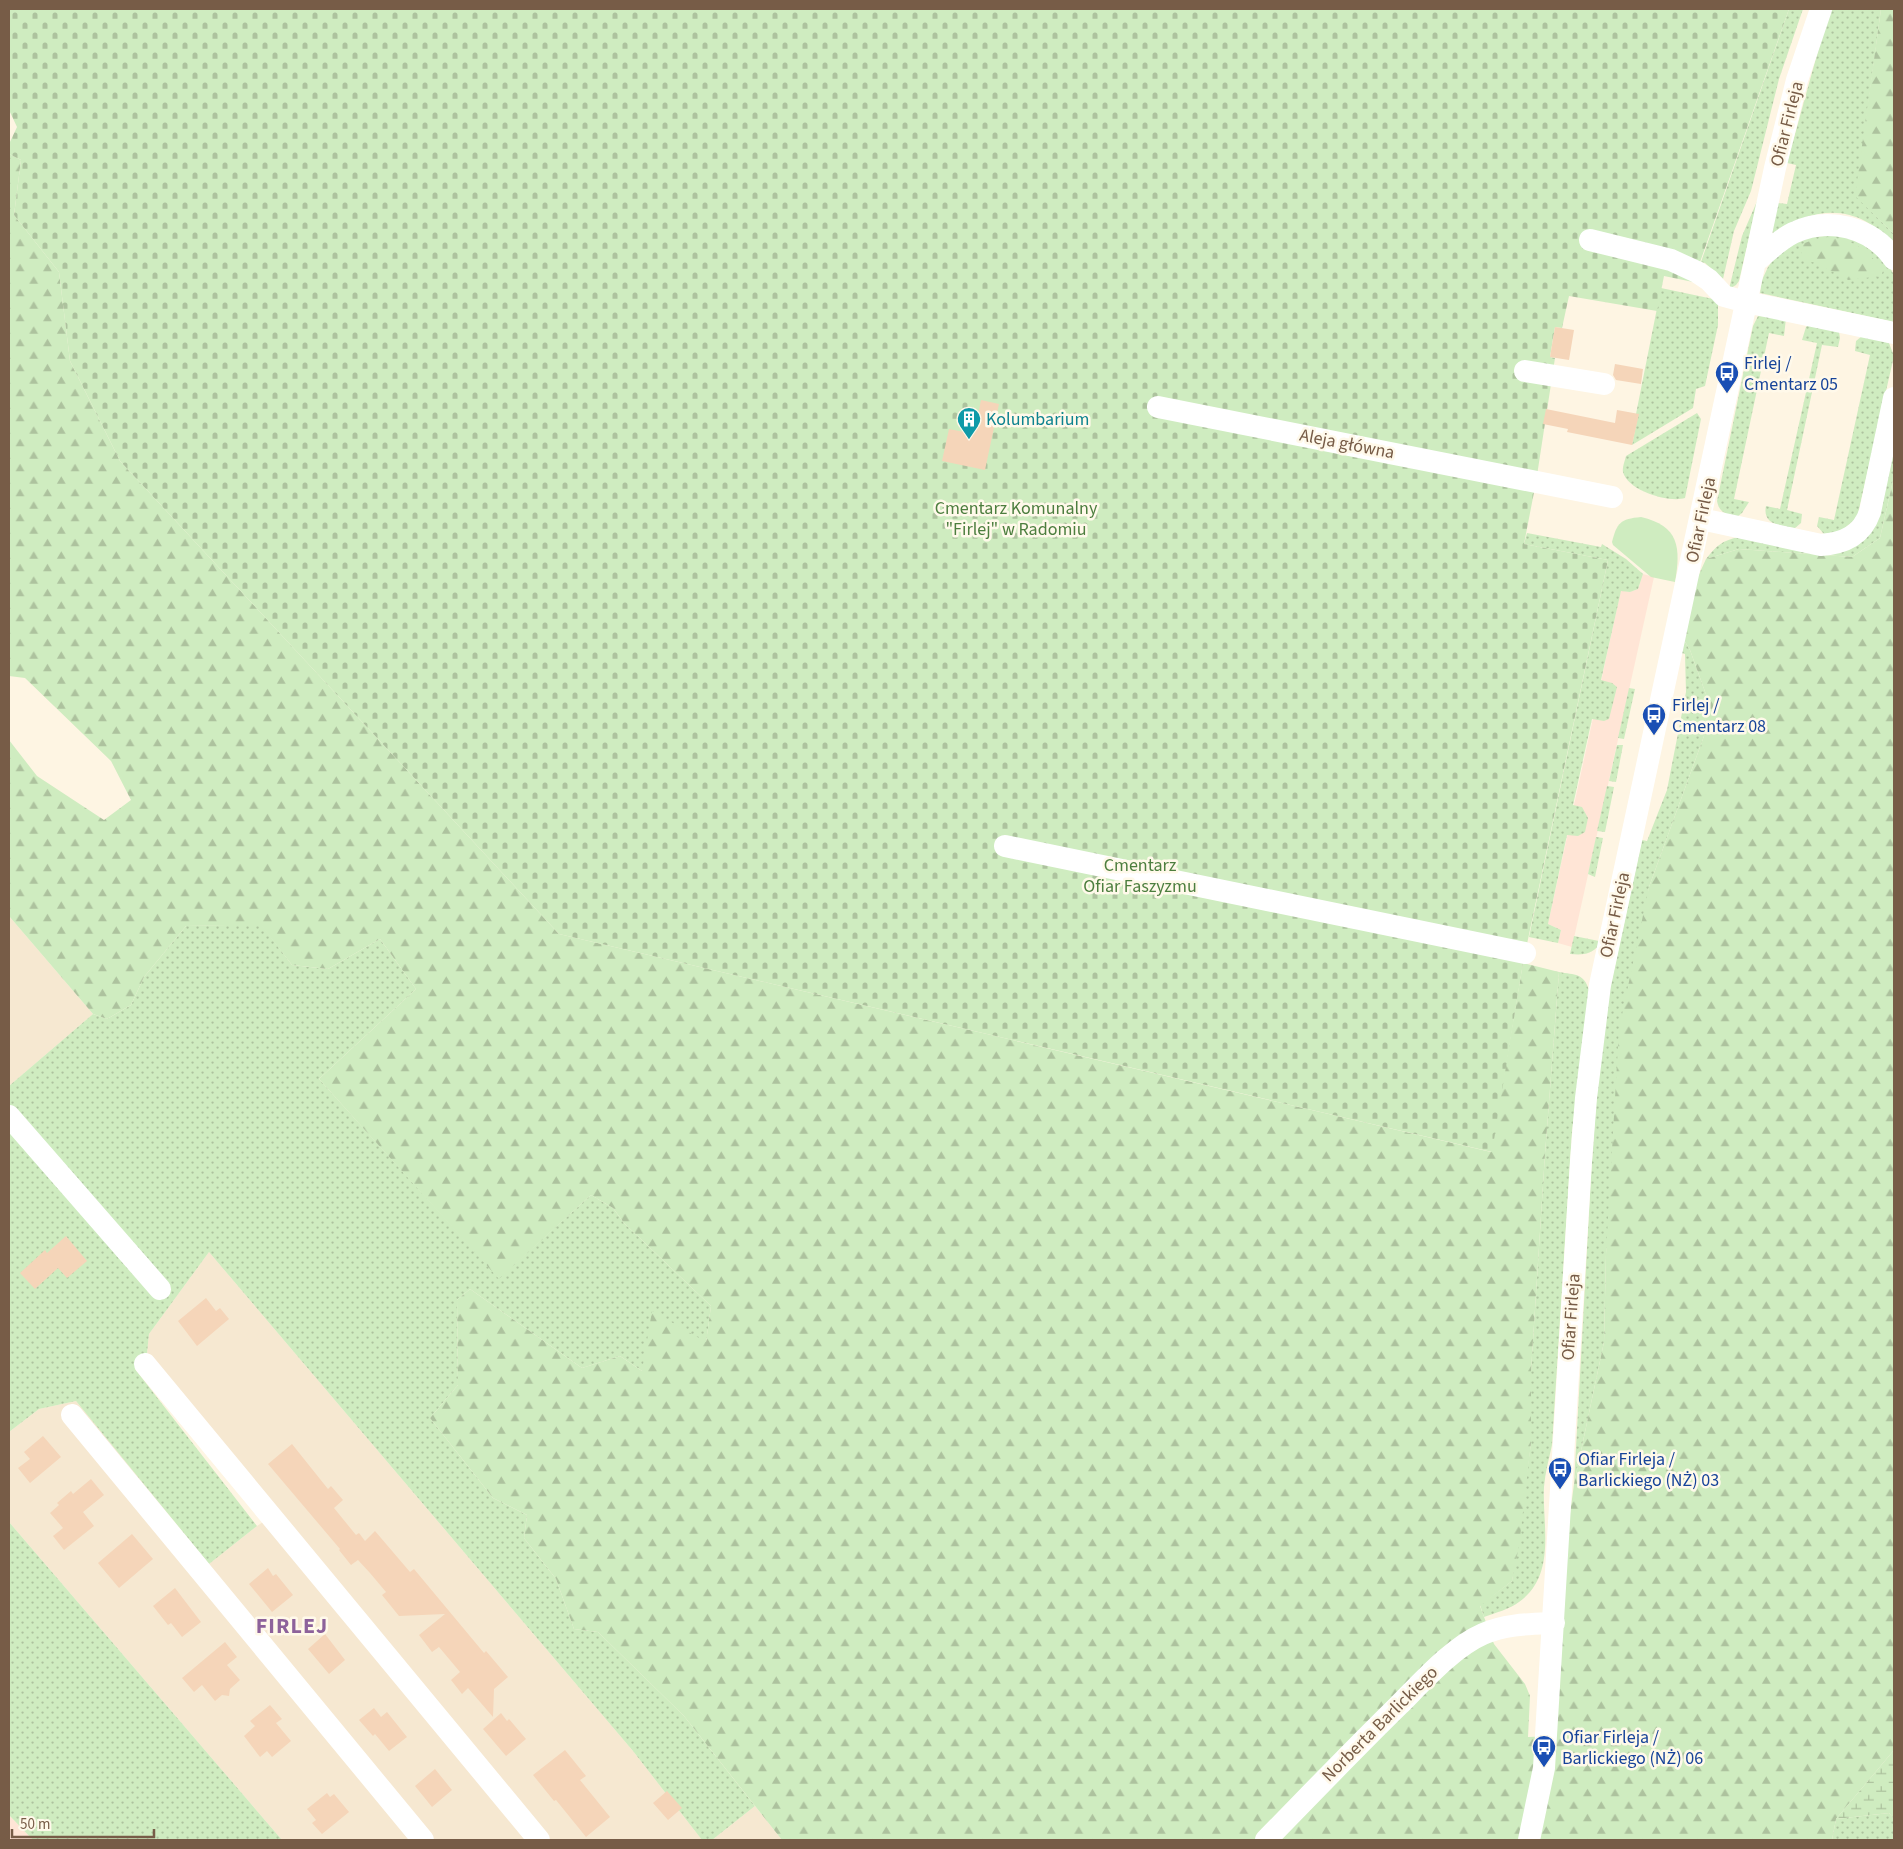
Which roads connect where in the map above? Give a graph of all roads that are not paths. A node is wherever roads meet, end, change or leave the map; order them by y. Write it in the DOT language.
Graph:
graph roads {
  1 [pos="1821,9"];
  2 [pos="1590,240"];
  3 [pos="1894,259"];
  4 [pos="1756,261"];
  5 [pos="1746,302"];
  6 [pos="1894,333"];
  7 [pos="1524,370"];
  8 [pos="1604,384"];
  9 [pos="1894,398"];
  10 [pos="1158,407"];
  11 [pos="1612,497"];
  12 [pos="1701,519"];
  13 [pos="1005,846"];
  14 [pos="1525,953"];
  15 [pos="9,1116"];
  16 [pos="160,1289"];
  17 [pos="145,1364"];
  18 [pos="72,1414"];
  19 [pos="1554,1624"];
  20 [pos="1507,1627"];
  21 [pos="1551,1658"];
  22 [pos="423,1840"];
  23 [pos="539,1840"];
  24 [pos="1266,1840"];
  25 [pos="1528,1840"];
  1 -- 4 [label="street, Ofiar Firleja"];
  2 -- 5 [label="street"];
  3 -- 4 [label="street"];
  4 -- 5 [label="street, Ofiar Firleja"];
  5 -- 6 [label="street"];
  5 -- 12 [label="street, Ofiar Firleja"];
  7 -- 8 [label="street"];
  9 -- 12 [label="street"];
  10 -- 11 [label="street, Aleja główna"];
  12 -- 19 [label="street, Ofiar Firleja"];
  13 -- 14 [label="street"];
  15 -- 16 [label="street"];
  17 -- 23 [label="street"];
  18 -- 22 [label="street"];
  19 -- 20 [label="street, Norberta Barlickiego"];
  19 -- 21 [label="street, Ofiar Firleja"];
  20 -- 21 [label="street"];
  20 -- 24 [label="street, Norberta Barlickiego"];
  21 -- 25 [label="street, Ofiar Firleja"];
}
